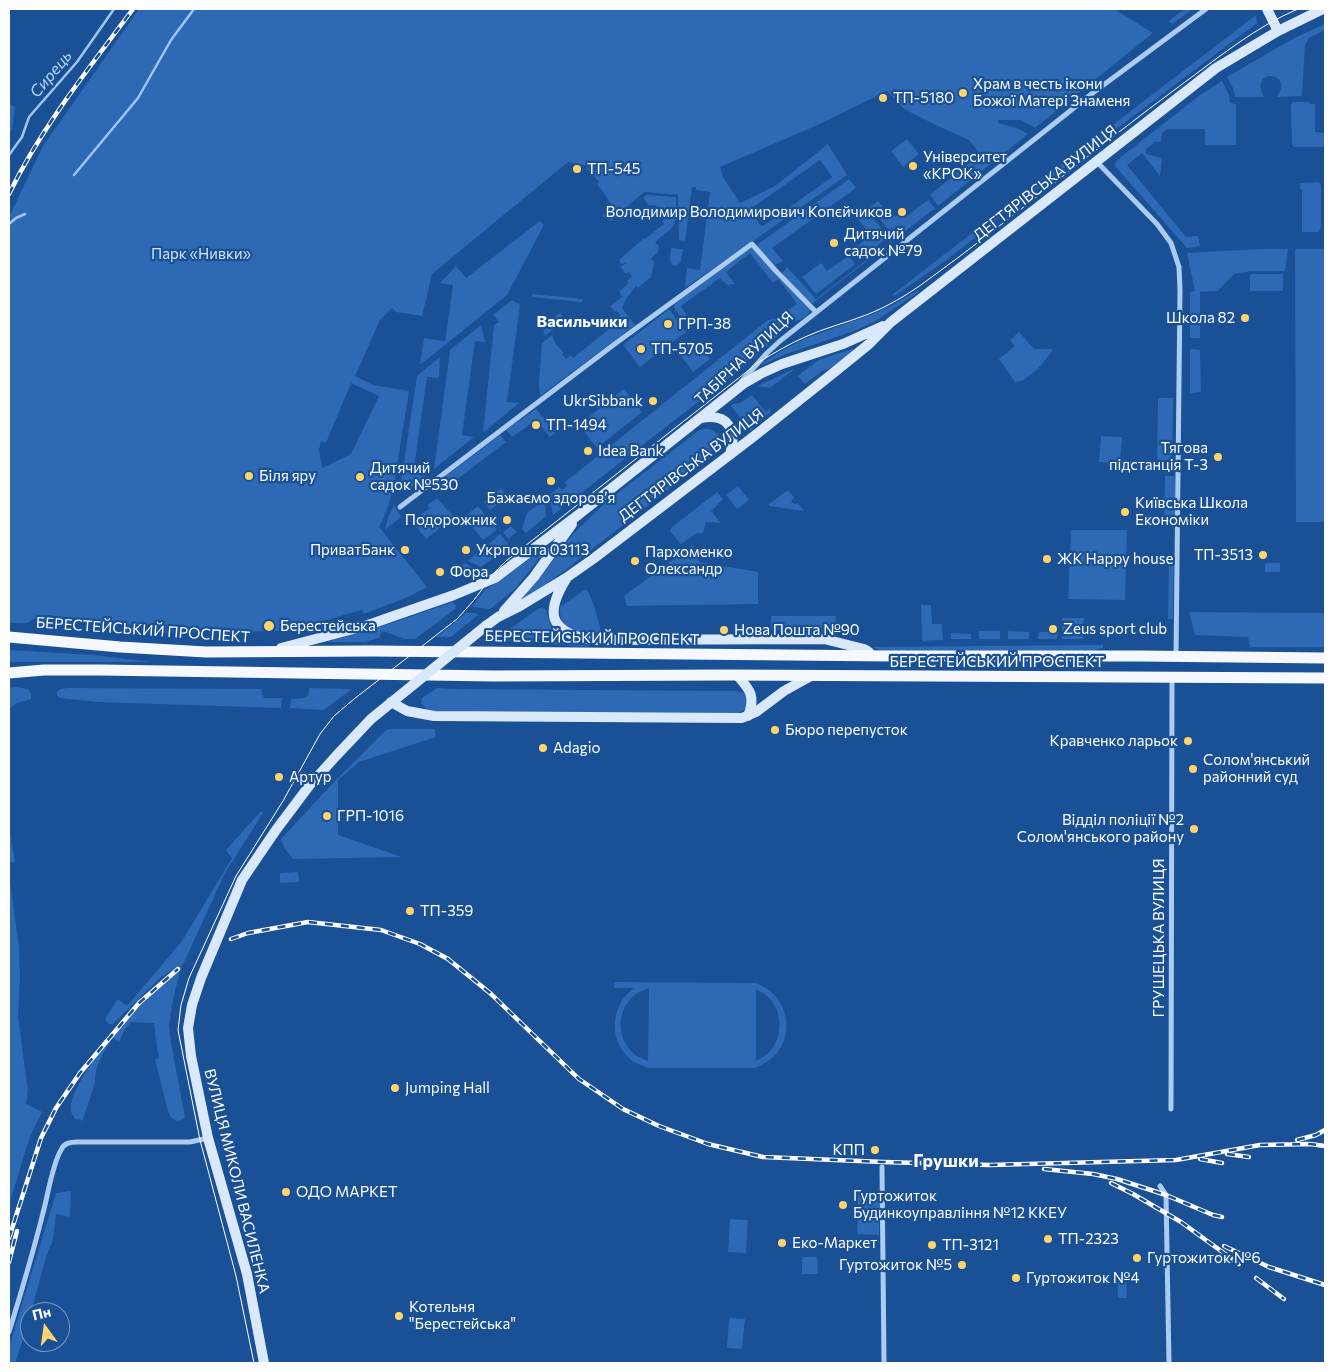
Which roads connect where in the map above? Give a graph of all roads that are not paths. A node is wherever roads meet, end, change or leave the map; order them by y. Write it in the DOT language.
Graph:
graph roads {
  1 [pos="1206,9"];
  2 [pos="1267,9"];
  3 [pos="1323,9"];
  4 [pos="1278,30"];
  5 [pos="1096,161"];
  6 [pos="816,312"];
  7 [pos="891,322"];
  8 [pos="731,393"];
  9 [pos="700,418"];
  10 [pos="730,455"];
  11 [pos="400,507"];
  12 [pos="578,515"];
  13 [pos="566,578"];
  14 [pos="498,617"];
  15 [pos="9,636"];
  16 [pos="262,652"];
  17 [pos="870,656"];
  18 [pos="1176,657"];
  19 [pos="1325,658"];
  20 [pos="9,673"];
  21 [pos="737,675"];
  22 [pos="811,676"];
  23 [pos="1172,678"];
  24 [pos="1325,678"];
  25 [pos="408,689"];
  26 [pos="391,702"];
  27 [pos="748,716"];
  28 [pos="1170,1109"];
  29 [pos="208,1138"];
  30 [pos="882,1167"];
  31 [pos="1160,1186"];
  32 [pos="9,1332"];
  33 [pos="264,1363"];
  34 [pos="884,1363"];
  35 [pos="1168,1363"];
  1 -- 6 [label="street, ТАБІРНА ВУЛИЦЯ"];
  2 -- 4 [label="main road"];
  3 -- 4 [label="main road, ДЕГТЯРІВСЬКА ВУЛИЦЯ"];
  4 -- 5 [label="main road, ДЕГТЯРІВСЬКА ВУЛИЦЯ"];
  5 -- 7 [label="main road, ДЕГТЯРІВСЬКА ВУЛИЦЯ"];
  5 -- 18 [label="street"];
  6 -- 8 [label="street, ТАБІРНА ВУЛИЦЯ"];
  6 -- 11 [label="street"];
  7 -- 8 [label="main road, ДЕГТЯРІВСЬКА ВУЛИЦЯ"];
  7 -- 10 [label="main road, ДЕГТЯРІВСЬКА ВУЛИЦЯ"];
  8 -- 9 [label="main road, ТАБІРНА ВУЛИЦЯ"];
  9 -- 10 [label="main road"];
  9 -- 12 [label="main road, ТАБІРНА ВУЛИЦЯ"];
  10 -- 13 [label="main road, ДЕГТЯРІВСЬКА ВУЛИЦЯ"];
  12 -- 14 [label="main road, ДЕГТЯРІВСЬКА ВУЛИЦЯ"];
  12 -- 16 [label="main road, ТАБІРНА ВУЛИЦЯ"];
  13 -- 14 [label="main road, ДЕГТЯРІВСЬКА ВУЛИЦЯ"];
  13 -- 17 [label="main road"];
  14 -- 25 [label="main road, ДЕГТЯРІВСЬКА ВУЛИЦЯ, bridge"];
  15 -- 16 [label="main road, БЕРЕСТЕЙСЬКИЙ ПРОСПЕКТ"];
  16 -- 17 [label="main road, БЕРЕСТЕЙСЬКИЙ ПРОСПЕКТ"];
  17 -- 18 [label="main road, БЕРЕСТЕЙСЬКИЙ ПРОСПЕКТ"];
  18 -- 19 [label="main road, БЕРЕСТЕЙСЬКИЙ ПРОСПЕКТ"];
  20 -- 21 [label="main road, БЕРЕСТЕЙСЬКИЙ ПРОСПЕКТ"];
  21 -- 22 [label="main road, БЕРЕСТЕЙСЬКИЙ ПРОСПЕКТ"];
  21 -- 27 [label="main road"];
  22 -- 23 [label="main road, БЕРЕСТЕЙСЬКИЙ ПРОСПЕКТ"];
  22 -- 27 [label="main road"];
  23 -- 24 [label="main road, БЕРЕСТЕЙСЬКИЙ ПРОСПЕКТ"];
  23 -- 28 [label="street, ГРУШЕЦЬКА ВУЛИЦЯ"];
  25 -- 26 [label="main road, ВУЛИЦЯ МИКОЛИ ВАСИЛЕНКА"];
  26 -- 27 [label="main road"];
  26 -- 29 [label="main road, ВУЛИЦЯ МИКОЛИ ВАСИЛЕНКА"];
  29 -- 32 [label="street"];
  29 -- 33 [label="main road, ВУЛИЦЯ МИКОЛИ ВАСИЛЕНКА"];
  30 -- 34 [label="street"];
  31 -- 35 [label="street"];
}
